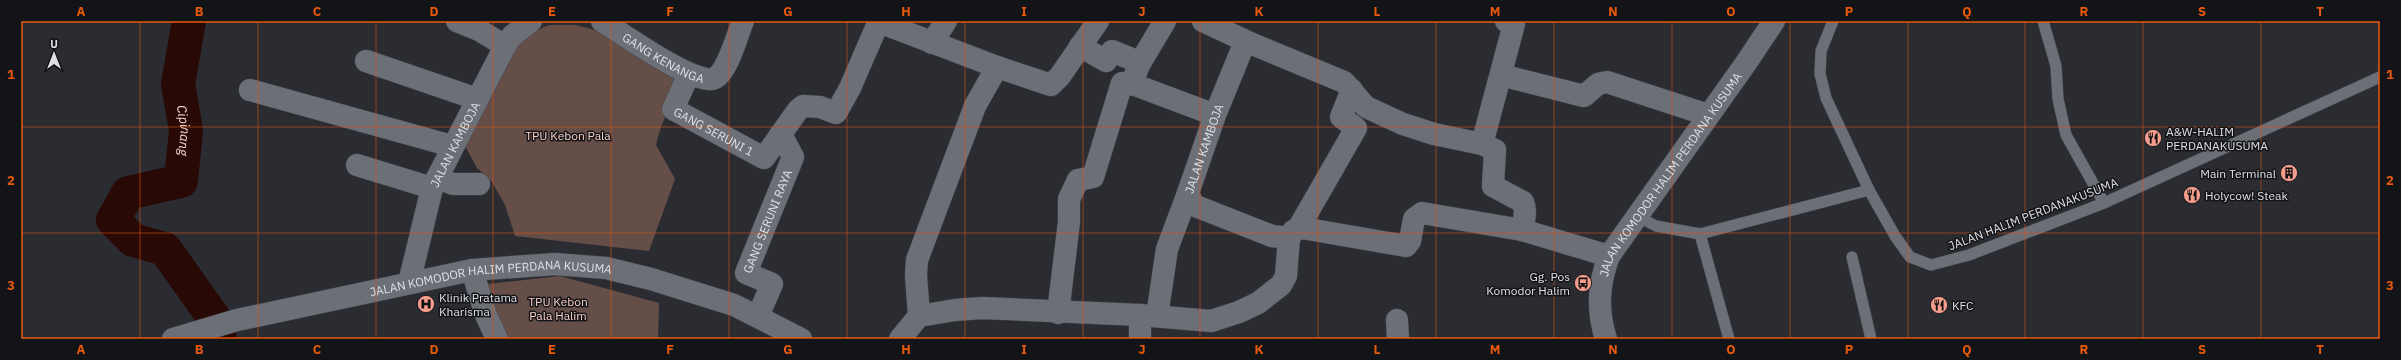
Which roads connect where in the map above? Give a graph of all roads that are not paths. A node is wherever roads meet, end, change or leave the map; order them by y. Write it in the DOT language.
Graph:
graph roads {
  1 [pos="457,21"];
  2 [pos="531,21"];
  3 [pos="602,21"];
  4 [pos="743,21"];
  5 [pos="946,21"];
  6 [pos="1098,21"];
  7 [pos="1165,21"];
  8 [pos="1203,21"];
  9 [pos="1506,21"];
  10 [pos="1774,21"];
  11 [pos="1833,21"];
  12 [pos="2043,21"];
  13 [pos="879,22"];
  14 [pos="631,29"];
  15 [pos="932,43"];
  16 [pos="1250,43"];
  17 [pos="505,46"];
  18 [pos="1080,46"];
  19 [pos="366,61"];
  20 [pos="1140,63"];
  21 [pos="997,68"];
  22 [pos="689,74"];
  23 [pos="1501,75"];
  24 [pos="2380,77"];
  25 [pos="1134,85"];
  26 [pos="250,90"];
  27 [pos="1352,90"];
  28 [pos="477,100"];
  29 [pos="1215,115"];
  30 [pos="1708,115"];
  31 [pos="781,134"];
  32 [pos="1482,144"];
  33 [pos="452,146"];
  34 [pos="356,165"];
  35 [pos="434,183"];
  36 [pos="479,184"];
  37 [pos="1869,190"];
  38 [pos="1188,193"];
  39 [pos="2104,203"];
  40 [pos="1637,216"];
  41 [pos="1522,230"];
  42 [pos="1293,233"];
  43 [pos="1700,234"];
  44 [pos="1609,256"];
  45 [pos="1852,257"];
  46 [pos="472,270"];
  47 [pos="409,283"];
  48 [pos="1058,313"];
  49 [pos="1149,315"];
  50 [pos="758,316"];
  51 [pos="919,316"];
  52 [pos="175,338"];
  53 [pos="497,339"];
  54 [pos="801,339"];
  55 [pos="900,339"];
  56 [pos="1140,339"];
  57 [pos="1606,339"];
  58 [pos="1728,339"];
  59 [pos="1871,339"];
  1 -- 17 [label="street"];
  2 -- 17 [label="street, JALAN KAMBOJA"];
  3 -- 14 [label="street, GANG KENANGA"];
  4 -- 22 [label="street, GANG KENANGA"];
  5 -- 15 [label="street"];
  6 -- 18 [label="street"];
  7 -- 20 [label="street"];
  8 -- 16 [label="street"];
  9 -- 23 [label="street"];
  10 -- 30 [label="street, JALAN KOMODOR HALIM PERDANA KUSUMA"];
  11 -- 37 [label="lane, JALAN HALIM PERDANAKUSUMA"];
  12 -- 39 [label="lane"];
  13 -- 15 [label="street"];
  13 -- 31 [label="street"];
  14 -- 22 [label="street, GANG KENANGA"];
  15 -- 21 [label="street"];
  16 -- 27 [label="street"];
  16 -- 29 [label="street, JALAN KAMBOJA"];
  17 -- 28 [label="street, JALAN KAMBOJA"];
  18 -- 20 [label="street"];
  18 -- 21 [label="street"];
  19 -- 28 [label="street"];
  20 -- 25 [label="street"];
  21 -- 51 [label="street"];
  22 -- 31 [label="street, GANG SERUNI 1"];
  23 -- 30 [label="street"];
  23 -- 32 [label="street"];
  24 -- 39 [label="lane, JALAN HALIM PERDANAKUSUMA"];
  25 -- 29 [label="street"];
  25 -- 48 [label="street"];
  26 -- 33 [label="street"];
  27 -- 32 [label="street"];
  27 -- 42 [label="street"];
  28 -- 33 [label="street, JALAN KAMBOJA"];
  29 -- 38 [label="street, JALAN KAMBOJA"];
  30 -- 40 [label="street, JALAN KOMODOR HALIM PERDANA KUSUMA"];
  31 -- 50 [label="street, GANG SERUNI RAYA"];
  32 -- 41 [label="street"];
  33 -- 35 [label="street, JALAN KAMBOJA"];
  34 -- 35 [label="street"];
  35 -- 36 [label="street"];
  35 -- 47 [label="street, JALAN KAMBOJA"];
  37 -- 39 [label="lane, JALAN HALIM PERDANAKUSUMA"];
  37 -- 43 [label="lane"];
  38 -- 42 [label="street, JALAN KAMBOJA"];
  38 -- 49 [label="street"];
  40 -- 43 [label="lane"];
  40 -- 44 [label="street, JALAN KOMODOR HALIM PERDANA KUSUMA"];
  41 -- 42 [label="street, JALAN KAMBOJA"];
  41 -- 44 [label="street"];
  42 -- 49 [label="street"];
  43 -- 58 [label="lane"];
  44 -- 57 [label="street, JALAN KOMODOR HALIM PERDANA KUSUMA"];
  45 -- 59 [label="lane"];
  46 -- 47 [label="street, JALAN KOMODOR HALIM PERDANA KUSUMA"];
  46 -- 50 [label="street, JALAN KOMODOR HALIM PERDANA KUSUMA"];
  46 -- 53 [label="street"];
  47 -- 52 [label="street, JALAN KOMODOR HALIM PERDANA KUSUMA"];
  48 -- 49 [label="street"];
  48 -- 51 [label="street"];
  49 -- 56 [label="street"];
  50 -- 54 [label="street, JALAN KOMODOR HALIM PERDANA KUSUMA"];
  51 -- 55 [label="street"];
}
